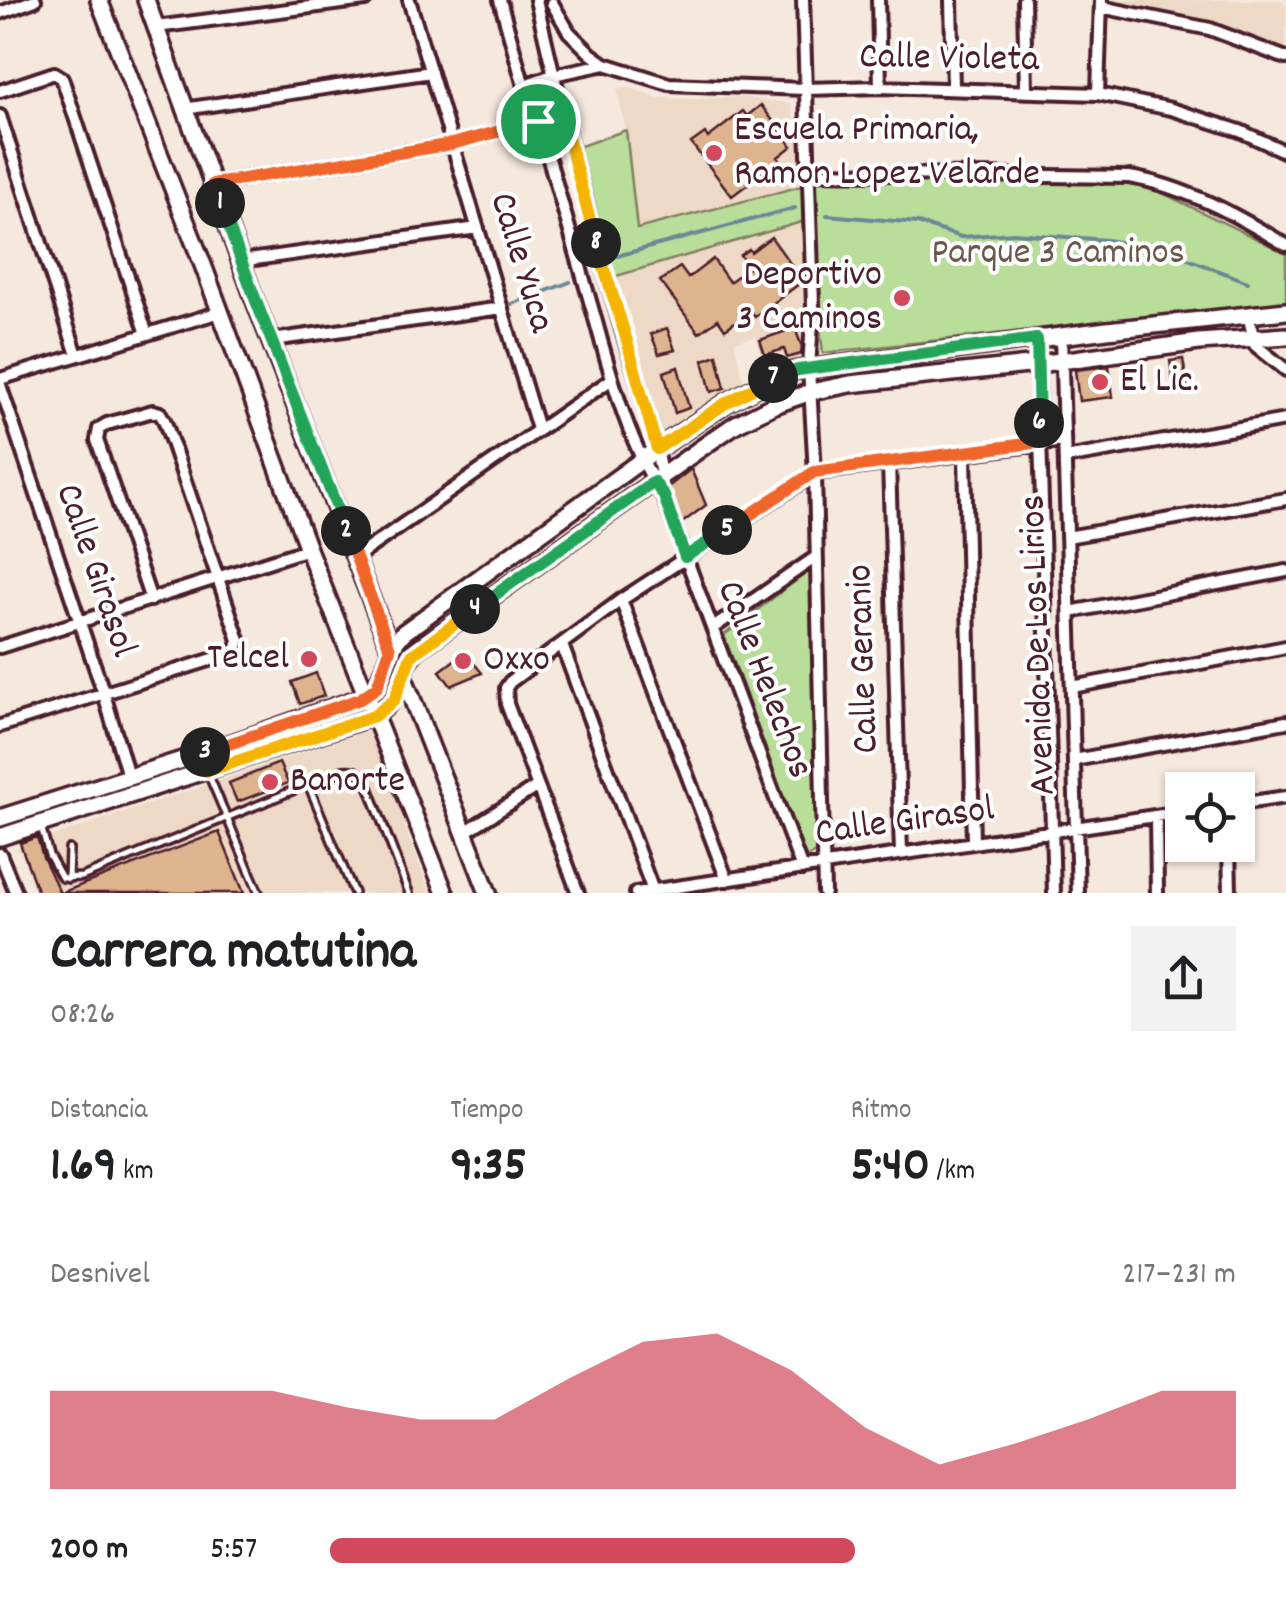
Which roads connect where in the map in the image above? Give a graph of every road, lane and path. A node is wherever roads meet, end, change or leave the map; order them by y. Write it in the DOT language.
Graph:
graph roads {
  1 [pos="34,0"];
  2 [pos="99,0"];
  3 [pos="146,0"];
  4 [pos="365,0"];
  5 [pos="409,0"];
  6 [pos="500,0"];
  7 [pos="803,0"];
  8 [pos="878,0"];
  9 [pos="952,0"];
  10 [pos="1024,0"];
  11 [pos="556,1"];
  12 [pos="1101,3"];
  13 [pos="537,4"];
  14 [pos="0,13"];
  15 [pos="156,27"];
  16 [pos="1286,58"];
  17 [pos="604,64"];
  18 [pos="430,72"];
  19 [pos="553,76"];
  20 [pos="524,85"];
  21 [pos="880,87"];
  22 [pos="953,88"];
  23 [pos="805,89"];
  24 [pos="1026,91"];
  25 [pos="0,92"];
  26 [pos="1098,94"];
  27 [pos="184,109"];
  28 [pos="562,115"];
  29 [pos="0,116"];
  30 [pos="538,121"];
  31 [pos="452,144"];
  32 [pos="1286,152"];
  33 [pos="807,173"];
  34 [pos="213,184"];
  35 [pos="478,228"];
  36 [pos="1286,245"];
  37 [pos="241,261"];
  38 [pos="502,308"];
  39 [pos="1286,310"];
  40 [pos="220,312"];
  41 [pos="1248,314"];
  42 [pos="146,334"];
  43 [pos="1061,336"];
  44 [pos="1286,336"];
  45 [pos="1252,337"];
  46 [pos="1037,339"];
  47 [pos="272,340"];
  48 [pos="76,355"];
  49 [pos="1062,361"];
  50 [pos="1038,364"];
  51 [pos="809,368"];
  52 [pos="1286,370"];
  53 [pos="612,379"];
  54 [pos="0,382"];
  55 [pos="811,392"];
  56 [pos="1286,420"];
  57 [pos="538,429"];
  58 [pos="1064,440"];
  59 [pos="1040,442"];
  60 [pos="965,453"];
  61 [pos="650,454"];
  62 [pos="1065,458"];
  63 [pos="888,462"];
  64 [pos="814,472"];
  65 [pos="660,484"];
  66 [pos="1286,499"];
  67 [pos="1067,537"];
  68 [pos="308,549"];
  69 [pos="356,556"];
  70 [pos="685,557"];
  71 [pos="816,557"];
  72 [pos="1286,571"];
  73 [pos="219,578"];
  74 [pos="151,600"];
  75 [pos="622,600"];
  76 [pos="1070,612"];
  77 [pos="79,622"];
  78 [pos="713,628"];
  79 [pos="0,645"];
  80 [pos="562,645"];
  81 [pos="1286,647"];
  82 [pos="390,649"];
  83 [pos="402,674"];
  84 [pos="1072,687"];
  85 [pos="104,694"];
  86 [pos="366,696"];
  87 [pos="374,716"];
  88 [pos="1286,722"];
  89 [pos="0,726"];
  90 [pos="201,754"];
  91 [pos="1074,760"];
  92 [pos="207,771"];
  93 [pos="128,776"];
  94 [pos="308,784"];
  95 [pos="536,787"];
  96 [pos="1286,797"];
  97 [pos="1255,802"];
  98 [pos="1165,815"];
  99 [pos="225,816"];
  100 [pos="1156,816"];
  101 [pos="0,818"];
  102 [pos="40,824"];
  103 [pos="1076,828"];
  104 [pos="464,832"];
  105 [pos="1051,832"];
  106 [pos="0,837"];
  107 [pos="973,843"];
  108 [pos="70,849"];
  109 [pos="0,854"];
  110 [pos="901,854"];
  111 [pos="1229,862"];
  112 [pos="823,865"];
  113 [pos="802,868"];
  114 [pos="68,878"];
  115 [pos="728,880"];
  116 [pos="653,890"];
  117 [pos="16,893"];
  118 [pos="259,893"];
  119 [pos="354,893"];
  120 [pos="408,893"];
  121 [pos="445,893"];
  122 [pos="488,893"];
  123 [pos="578,893"];
  124 [pos="636,893"];
  125 [pos="824,893"];
  126 [pos="1054,893"];
  127 [pos="1078,893"];
  128 [pos="1157,893"];
  129 [pos="1230,893"];
  1 -- 14 [label="street"];
  2 -- 40 [label="street"];
  3 -- 15 [label="street"];
  4 -- 15 [label="street"];
  5 -- 18 [label="street, Calle Yuca"];
  6 -- 20 [label="street"];
  7 -- 23 [label="street"];
  8 -- 21 [label="street"];
  9 -- 22 [label="street"];
  10 -- 24 [label="street"];
  11 -- 13 [label="street"];
  11 -- 17 [label="street, Calle Violeta"];
  12 -- 16 [label="street"];
  12 -- 26 [label="street"];
  13 -- 19 [label="street"];
  15 -- 27 [label="street"];
  17 -- 19 [label="street"];
  17 -- 23 [label="street, Calle Violeta"];
  18 -- 27 [label="street"];
  18 -- 31 [label="street, Calle Yuca"];
  19 -- 20 [label="street"];
  19 -- 28 [label="street"];
  20 -- 30 [label="street"];
  21 -- 22 [label="street, Calle Violeta"];
  21 -- 23 [label="street, Calle Violeta"];
  22 -- 24 [label="street, Calle Violeta"];
  23 -- 33 [label="street"];
  24 -- 26 [label="street, Calle Violeta"];
  25 -- 42 [label="street"];
  26 -- 32 [label="street, Calle Violeta"];
  27 -- 34 [label="street"];
  28 -- 30 [label="street"];
  28 -- 61 [label="street"];
  29 -- 48 [label="street"];
  30 -- 31 [label="street"];
  30 -- 53 [label="street"];
  31 -- 34 [label="street"];
  31 -- 35 [label="street, Calle Yuca"];
  33 -- 36 [label="street"];
  33 -- 51 [label="street"];
  34 -- 37 [label="street"];
  35 -- 37 [label="street"];
  35 -- 38 [label="street, Calle Yuca"];
  37 -- 47 [label="street"];
  38 -- 47 [label="street"];
  38 -- 57 [label="street, Calle Yuca"];
  39 -- 41 [label="street"];
  40 -- 42 [label="street"];
  40 -- 68 [label="street"];
  41 -- 43 [label="street"];
  41 -- 45 [label="street"];
  42 -- 48 [label="street"];
  43 -- 46 [label="street"];
  43 -- 49 [label="street, Avenida De Los Lirios"];
  44 -- 45 [label="street"];
  45 -- 49 [label="street"];
  45 -- 52 [label="street"];
  46 -- 50 [label="street, Avenida De Los Lirios"];
  46 -- 51 [label="street"];
  47 -- 69 [label="street"];
  48 -- 54 [label="street"];
  49 -- 50 [label="street"];
  49 -- 58 [label="street, Avenida De Los Lirios"];
  50 -- 55 [label="street"];
  50 -- 59 [label="street, Avenida De Los Lirios"];
  51 -- 55 [label="street"];
  51 -- 61 [label="street"];
  53 -- 57 [label="street"];
  53 -- 61 [label="street"];
  54 -- 77 [label="street, Calle Girasol"];
  55 -- 64 [label="street"];
  55 -- 65 [label="street"];
  56 -- 62 [label="street"];
  57 -- 69 [label="street"];
  58 -- 59 [label="street"];
  58 -- 62 [label="street, Avenida De Los Lirios"];
  59 -- 60 [label="street"];
  59 -- 105 [label="street, Avenida De Los Lirios"];
  60 -- 63 [label="street"];
  60 -- 107 [label="street"];
  61 -- 65 [label="street"];
  61 -- 82 [label="street"];
  62 -- 67 [label="street, Avenida De Los Lirios"];
  63 -- 64 [label="street"];
  63 -- 110 [label="street, Calle Geranio"];
  64 -- 70 [label="street"];
  64 -- 71 [label="street"];
  65 -- 70 [label="street, Calle Helechos"];
  65 -- 83 [label="street"];
  66 -- 67 [label="street"];
  67 -- 76 [label="street, Avenida De Los Lirios"];
  68 -- 73 [label="street"];
  68 -- 86 [label="street"];
  69 -- 82 [label="street"];
  70 -- 75 [label="street"];
  70 -- 78 [label="street, Calle Helechos"];
  71 -- 78 [label="street"];
  71 -- 112 [label="street"];
  72 -- 76 [label="street"];
  73 -- 74 [label="street"];
  73 -- 74 [label="street"];
  73 -- 85 [label="street"];
  74 -- 77 [label="street"];
  75 -- 80 [label="street"];
  75 -- 115 [label="street"];
  76 -- 84 [label="street, Avenida De Los Lirios"];
  77 -- 79 [label="street"];
  77 -- 85 [label="street, Calle Girasol"];
  78 -- 113 [label="street, Calle Helechos"];
  80 -- 95 [label="street"];
  80 -- 116 [label="street"];
  81 -- 84 [label="street"];
  82 -- 83 [label="street"];
  82 -- 86 [label="street"];
  83 -- 87 [label="street"];
  83 -- 104 [label="street"];
  84 -- 91 [label="street, Avenida De Los Lirios"];
  85 -- 89 [label="street"];
  85 -- 93 [label="street, Calle Girasol"];
  86 -- 87 [label="street"];
  86 -- 90 [label="street"];
  87 -- 92 [label="street"];
  87 -- 121 [label="street"];
  88 -- 91 [label="street"];
  90 -- 92 [label="lane"];
  90 -- 93 [label="street"];
  91 -- 103 [label="street, Avenida De Los Lirios"];
  92 -- 99 [label="lane"];
  92 -- 102 [label="street"];
  93 -- 101 [label="street"];
  94 -- 99 [label="lane"];
  94 -- 119 [label="lane"];
  94 -- 120 [label="lane"];
  95 -- 104 [label="street"];
  95 -- 123 [label="street"];
  96 -- 97 [label="street"];
  98 -- 100 [label="street, Calle Girasol"];
  99 -- 114 [label="lane"];
  99 -- 118 [label="lane"];
  100 -- 103 [label="street, Calle Girasol"];
  100 -- 128 [label="street"];
  102 -- 106 [label="street"];
  102 -- 114 [label="lane"];
  103 -- 105 [label="street, Calle Girasol"];
  103 -- 127 [label="street, Avenida De Los Lirios"];
  104 -- 122 [label="street"];
  105 -- 107 [label="street, Calle Girasol"];
  105 -- 126 [label="street, Avenida De Los Lirios"];
  107 -- 110 [label="street, Calle Girasol"];
  108 -- 114 [label="lane"];
  109 -- 117 [label="street"];
  110 -- 112 [label="street, Calle Girasol"];
  111 -- 129 [label="street"];
  112 -- 113 [label="street, Calle Girasol"];
  112 -- 125 [label="street"];
  113 -- 115 [label="street, Calle Girasol"];
  115 -- 116 [label="street, Calle Girasol"];
  116 -- 124 [label="street, Calle Girasol"];
}
